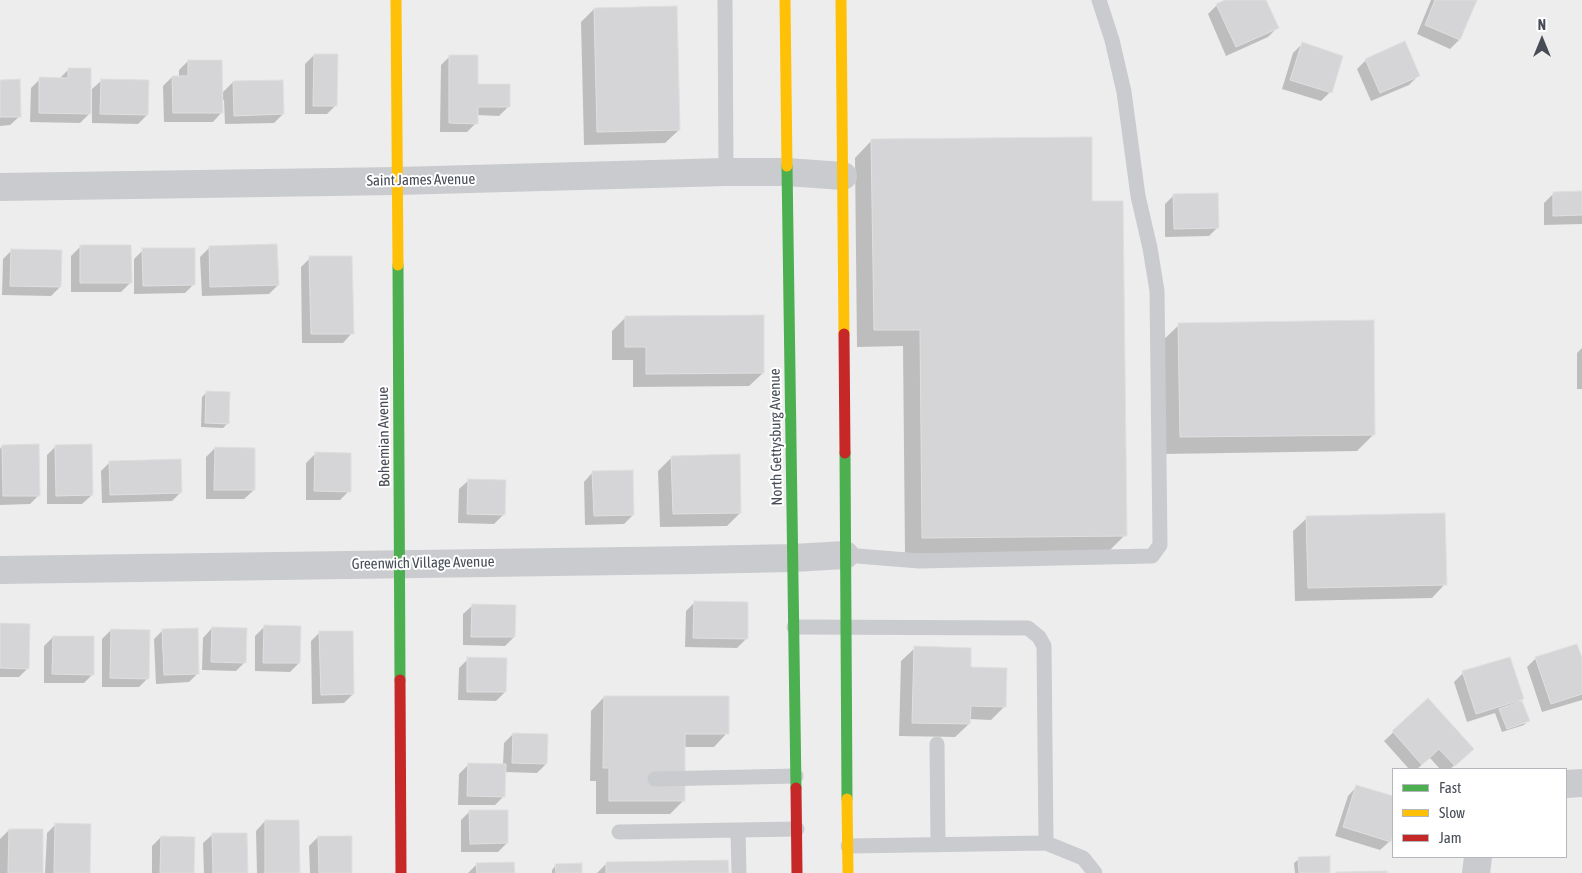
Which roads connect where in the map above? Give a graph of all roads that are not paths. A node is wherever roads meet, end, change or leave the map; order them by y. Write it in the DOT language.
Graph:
graph roads {
  1 [pos="396,0"];
  2 [pos="726,0"];
  3 [pos="786,0"];
  4 [pos="842,0"];
  5 [pos="1099,0"];
  6 [pos="726,172"];
  7 [pos="787,172"];
  8 [pos="843,176"];
  9 [pos="397,181"];
  10 [pos="0,187"];
  11 [pos="845,555"];
  12 [pos="793,558"];
  13 [pos="400,563"];
  14 [pos="0,570"];
  15 [pos="794,627"];
  16 [pos="846,627"];
  17 [pos="937,744"];
  18 [pos="796,776"];
  19 [pos="655,779"];
  20 [pos="1582,783"];
  21 [pos="1567,784"];
  22 [pos="797,829"];
  23 [pos="738,830"];
  24 [pos="619,832"];
  25 [pos="1046,843"];
  26 [pos="938,845"];
  27 [pos="848,846"];
  28 [pos="1478,858"];
  29 [pos="401,873"];
  30 [pos="739,873"];
  31 [pos="797,873"];
  32 [pos="848,873"];
  33 [pos="1095,873"];
  34 [pos="1476,873"];
  1 -- 9 [label="main road, Bohemian Avenue"];
  2 -- 6 [label="lane"];
  3 -- 7 [label="main road, North Gettysburg Avenue"];
  4 -- 8 [label="main road"];
  5 -- 11 [label="lane"];
  6 -- 7 [label="street, Saint James Avenue"];
  6 -- 9 [label="street, Saint James Avenue"];
  7 -- 8 [label="street, Saint James Avenue"];
  7 -- 12 [label="main road, North Gettysburg Avenue"];
  8 -- 11 [label="main road"];
  9 -- 10 [label="street, Saint James Avenue"];
  9 -- 13 [label="main road, Bohemian Avenue"];
  11 -- 12 [label="street, Greenwich Village Avenue"];
  11 -- 16 [label="main road"];
  12 -- 13 [label="street, Greenwich Village Avenue"];
  12 -- 15 [label="main road, North Gettysburg Avenue"];
  13 -- 14 [label="street, Greenwich Village Avenue"];
  13 -- 29 [label="main road, Bohemian Avenue"];
  15 -- 16 [label="lane"];
  15 -- 18 [label="main road, North Gettysburg Avenue"];
  16 -- 25 [label="lane"];
  16 -- 27 [label="main road"];
  17 -- 26 [label="lane"];
  18 -- 19 [label="lane"];
  18 -- 22 [label="main road, North Gettysburg Avenue"];
  20 -- 21 [label="street"];
  22 -- 23 [label="lane"];
  22 -- 31 [label="main road, North Gettysburg Avenue"];
  23 -- 24 [label="lane"];
  23 -- 30 [label="lane"];
  25 -- 26 [label="lane"];
  25 -- 33 [label="lane"];
  26 -- 27 [label="lane"];
  27 -- 32 [label="main road"];
  28 -- 34 [label="street"];
}
